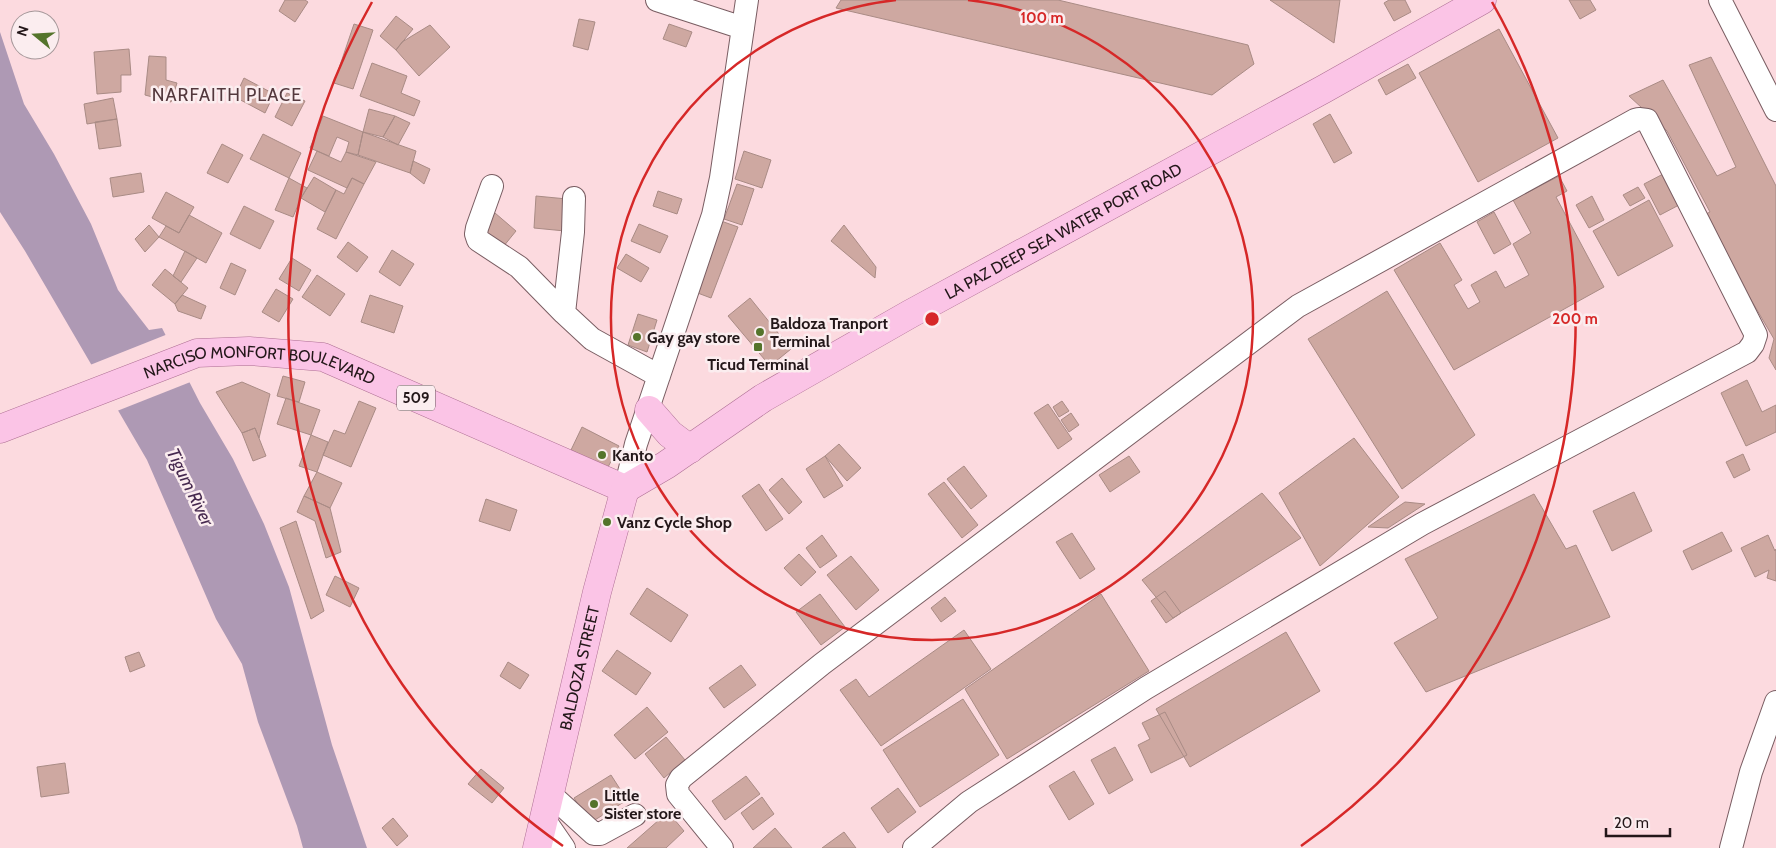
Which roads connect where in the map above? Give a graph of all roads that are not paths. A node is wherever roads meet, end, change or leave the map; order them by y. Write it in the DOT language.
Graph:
graph roads {
  1 [pos="656,0"];
  2 [pos="747,0"];
  3 [pos="1482,0"];
  4 [pos="1720,0"];
  5 [pos="743,28"];
  6 [pos="1776,110"];
  7 [pos="492,186"];
  8 [pos="574,198"];
  9 [pos="564,313"];
  10 [pos="659,376"];
  11 [pos="649,410"];
  12 [pos="0,429"];
  13 [pos="690,449"];
  14 [pos="625,489"];
  15 [pos="1776,702"];
  16 [pos="547,807"];
  17 [pos="635,815"];
  18 [pos="537,848"];
  19 [pos="564,848"];
  20 [pos="722,848"];
  21 [pos="914,848"];
  22 [pos="1731,848"];
  1 -- 5 [label="street"];
  2 -- 5 [label="street"];
  3 -- 13 [label="main road, LA PAZ DEEP SEA WATER PORT ROAD"];
  4 -- 6 [label="street"];
  5 -- 10 [label="street"];
  7 -- 9 [label="street"];
  8 -- 9 [label="street"];
  9 -- 10 [label="street"];
  10 -- 11 [label="street"];
  11 -- 13 [label="main road"];
  11 -- 14 [label="street"];
  12 -- 14 [label="main road, NARCISO MONFORT BOULEVARD / 509"];
  13 -- 14 [label="main road, LA PAZ DEEP SEA WATER PORT ROAD"];
  14 -- 16 [label="main road, BALDOZA STREET"];
  15 -- 22 [label="street"];
  16 -- 17 [label="street"];
  16 -- 18 [label="main road, BALDOZA STREET"];
  16 -- 19 [label="street"];
  20 -- 21 [label="street"];
}
